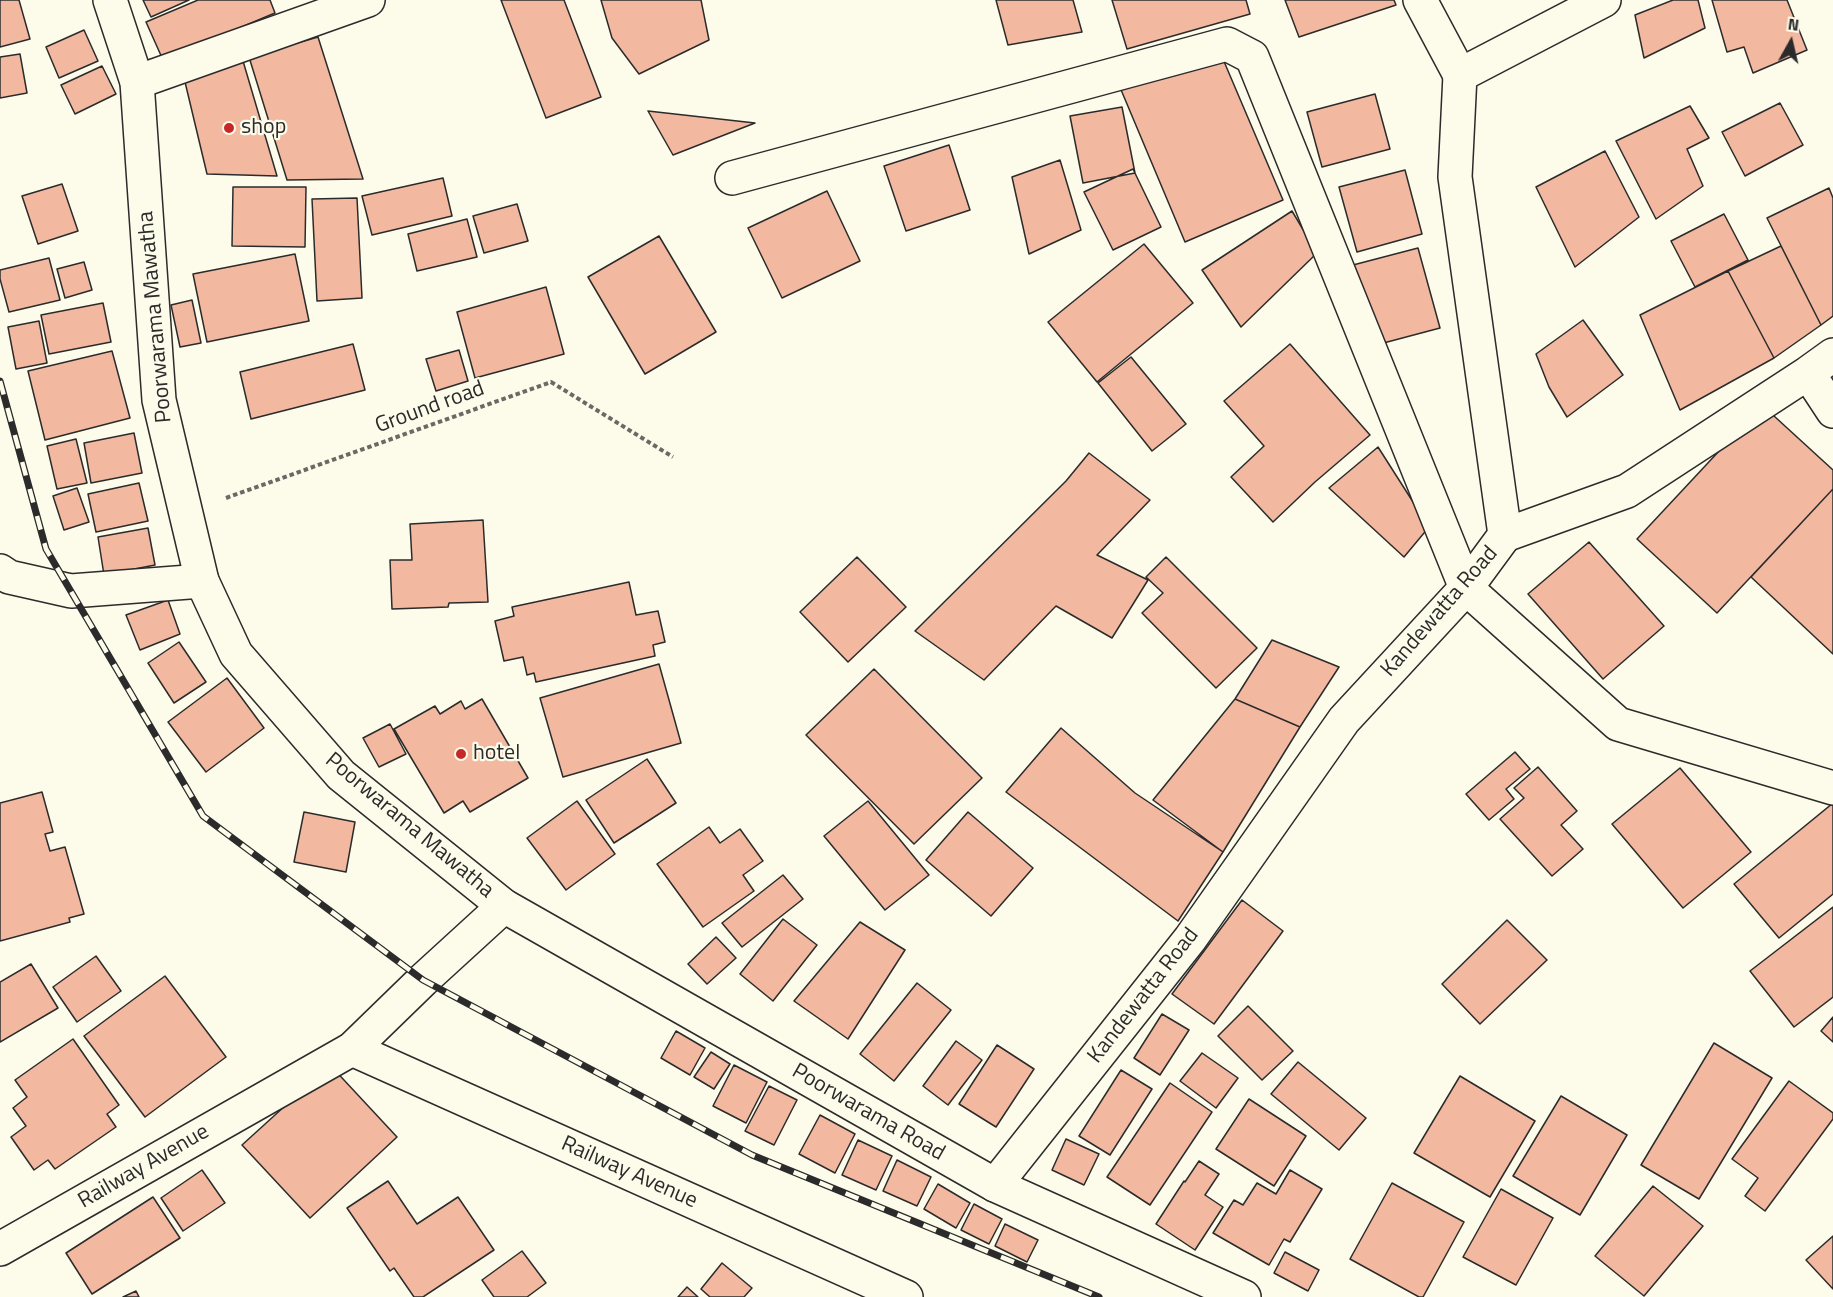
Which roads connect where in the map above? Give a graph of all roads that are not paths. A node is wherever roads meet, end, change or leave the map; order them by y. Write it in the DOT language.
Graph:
graph roads {
  1 [pos="110,0"];
  2 [pos="368,0"];
  3 [pos="1420,0"];
  4 [pos="1604,0"];
  5 [pos="1460,75"];
  6 [pos="137,82"];
  7 [pos="732,178"];
  8 [pos="1821,364"];
  9 [pos="1833,411"];
  10 [pos="1505,535"];
  11 [pos="0,571"];
  12 [pos="202,581"];
  13 [pos="1466,588"];
  14 [pos="1833,788"];
  15 [pos="504,906"];
  16 [pos="351,1049"];
  17 [pos="995,1185"];
  18 [pos="0,1249"];
  19 [pos="906,1297"];
  20 [pos="1244,1297"];
  1 -- 6 [label="street, Poorwarama Mawatha"];
  2 -- 6 [label="street"];
  3 -- 5 [label="street"];
  4 -- 5 [label="street"];
  5 -- 10 [label="street, Kandewatta Road"];
  6 -- 12 [label="street, Poorwarama Mawatha"];
  7 -- 13 [label="street"];
  8 -- 9 [label="street"];
  8 -- 10 [label="street"];
  10 -- 13 [label="street, Kandewatta Road"];
  11 -- 12 [label="street"];
  12 -- 15 [label="street, Poorwarama Mawatha"];
  13 -- 14 [label="street"];
  13 -- 17 [label="street, Kandewatta Road"];
  15 -- 16 [label="street, Railway Avenue"];
  15 -- 17 [label="street, Poorwarama Road"];
  16 -- 18 [label="street, Railway Avenue"];
  16 -- 19 [label="street, Railway Avenue"];
  17 -- 20 [label="street, Poorwarama Road"];
}
